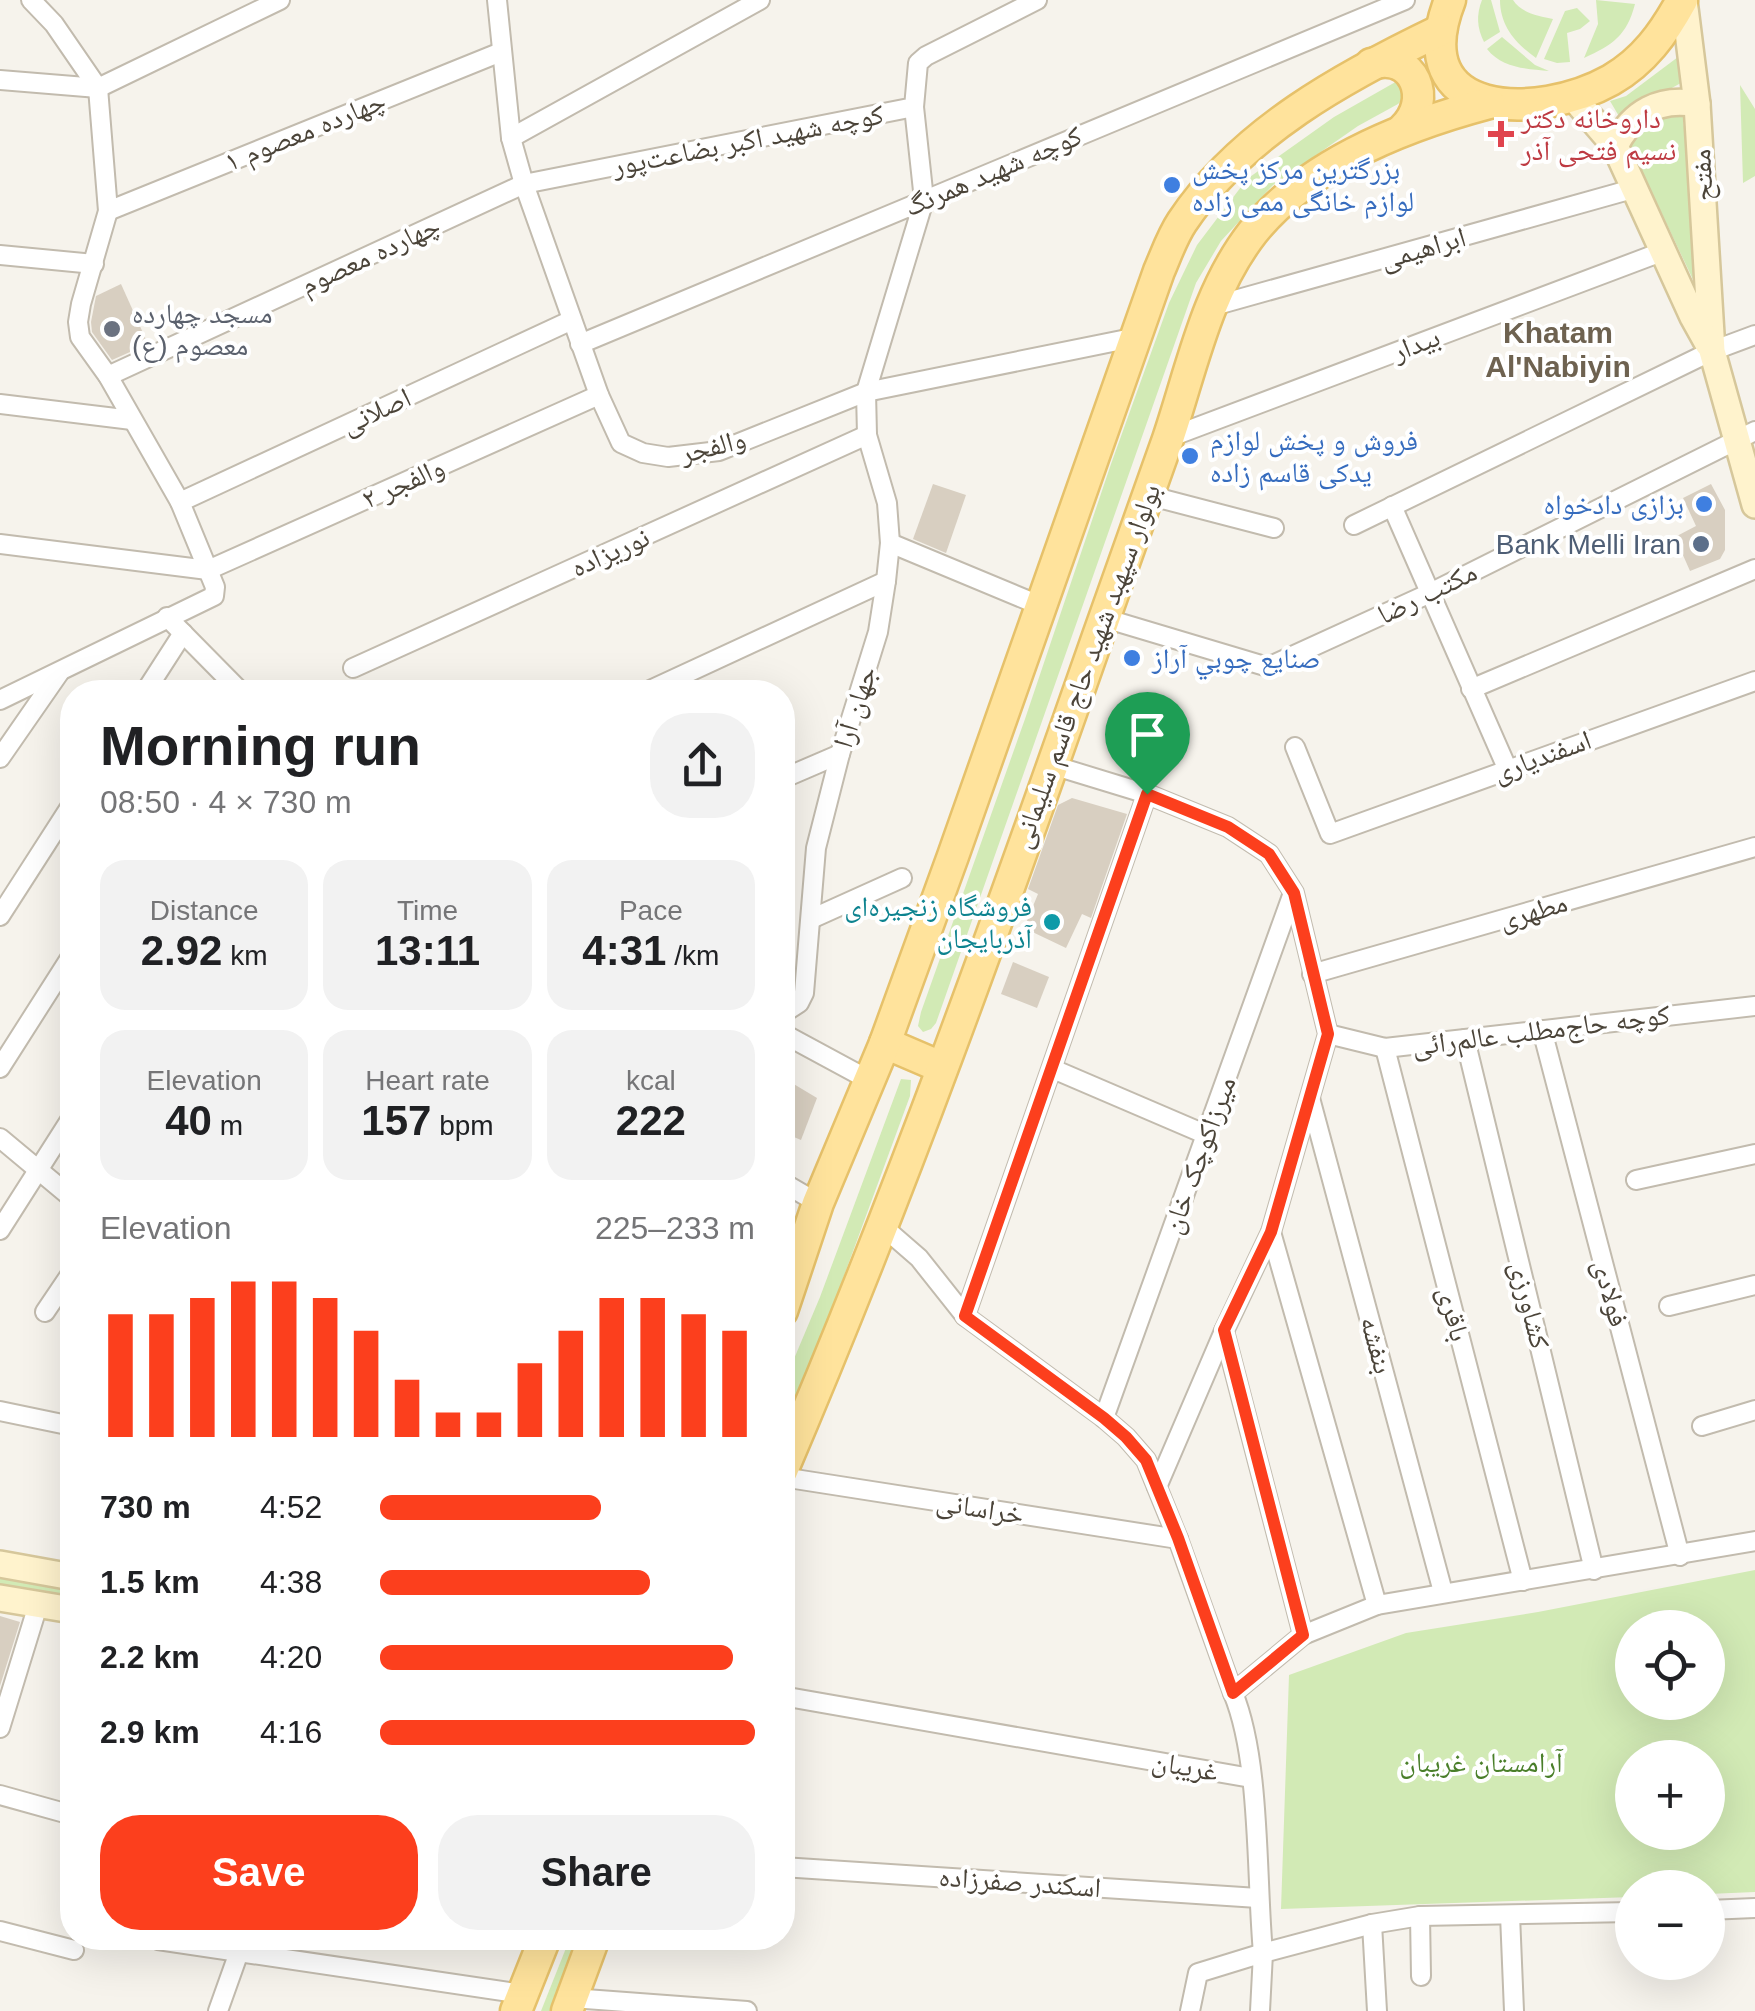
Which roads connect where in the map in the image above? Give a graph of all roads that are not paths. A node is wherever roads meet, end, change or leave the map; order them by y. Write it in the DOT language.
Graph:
graph roads {
  1 [pos="31,0"];
  2 [pos="280,0"];
  3 [pos="497,0"];
  4 [pos="760,0"];
  5 [pos="1036,0"];
  6 [pos="1405,0"];
  7 [pos="1450,0"];
  8 [pos="1683,0"];
  9 [pos="1440,30"];
  10 [pos="501,52"];
  11 [pos="1366,66"];
  12 [pos="0,80"];
  13 [pos="98,88"];
  14 [pos="1572,96"];
  15 [pos="1490,103"];
  16 [pos="1698,104"];
  17 [pos="914,107"];
  18 [pos="1403,129"];
  19 [pos="511,138"];
  20 [pos="1616,146"];
  21 [pos="524,184"];
  22 [pos="1636,188"];
  23 [pos="924,200"];
  24 [pos="108,210"];
  25 [pos="1664,251"];
  26 [pos="0,255"];
  27 [pos="94,264"];
  28 [pos="1210,307"];
  29 [pos="572,320"];
  30 [pos="1755,335"];
  31 [pos="1137,337"];
  32 [pos="580,344"];
  33 [pos="1712,352"];
  34 [pos="108,376"];
  35 [pos="866,392"];
  36 [pos="598,394"];
  37 [pos="0,404"];
  38 [pos="132,420"];
  39 [pos="1746,434"];
  40 [pos="868,435"];
  41 [pos="1168,438"];
  42 [pos="1147,495"];
  43 [pos="180,502"];
  44 [pos="1755,505"];
  45 [pos="1392,506"];
  46 [pos="1354,525"];
  47 [pos="1274,528"];
  48 [pos="890,543"];
  49 [pos="0,544"];
  50 [pos="1755,568"];
  51 [pos="208,570"];
  52 [pos="886,581"];
  53 [pos="1428,594"];
  54 [pos="1039,605"];
  55 [pos="167,617"];
  56 [pos="1104,618"];
  57 [pos="183,634"];
  58 [pos="353,668"];
  59 [pos="62,669"];
  60 [pos="153,680"];
  61 [pos="229,680"];
  62 [pos="672,680"];
  63 [pos="1755,681"];
  64 [pos="1470,689"];
  65 [pos="0,700"];
  66 [pos="1296,747"];
  67 [pos="840,754"];
  68 [pos="0,758"];
  69 [pos="1052,765"];
  70 [pos="1507,768"];
  71 [pos="795,773"];
  72 [pos="1147,794"];
  73 [pos="60,823"];
  74 [pos="1755,847"];
  75 [pos="902,878"];
  76 [pos="1294,893"];
  77 [pos="0,916"];
  78 [pos="811,919"];
  79 [pos="60,974"];
  80 [pos="1312,974"];
  81 [pos="795,1005"];
  82 [pos="1755,1006"];
  83 [pos="1542,1030"];
  84 [pos="1328,1034"];
  85 [pos="1465,1039"];
  86 [pos="795,1040"];
  87 [pos="885,1043"];
  88 [pos="1385,1048"];
  89 [pos="941,1067"];
  90 [pos="0,1068"];
  91 [pos="1052,1069"];
  92 [pos="870,1080"];
  93 [pos="1310,1098"];
  94 [pos="1207,1135"];
  95 [pos="60,1136"];
  96 [pos="0,1138"];
  97 [pos="1755,1154"];
  98 [pos="39,1170"];
  99 [pos="1636,1180"];
  100 [pos="60,1188"];
  101 [pos="795,1190"];
  102 [pos="818,1203"];
  103 [pos="881,1225"];
  104 [pos="0,1230"];
  105 [pos="1271,1232"];
  106 [pos="795,1238"];
  107 [pos="1755,1285"];
  108 [pos="60,1290"];
  109 [pos="1669,1306"];
  110 [pos="45,1312"];
  111 [pos="965,1316"];
  112 [pos="1224,1330"];
  113 [pos="1755,1410"];
  114 [pos="0,1411"];
  115 [pos="1104,1418"];
  116 [pos="60,1424"];
  117 [pos="1702,1426"];
  118 [pos="795,1443"];
  119 [pos="795,1476"];
  120 [pos="1157,1486"];
  121 [pos="1178,1538"];
  122 [pos="1755,1542"];
  123 [pos="1680,1556"];
  124 [pos="0,1564"];
  125 [pos="1594,1570"];
  126 [pos="60,1575"];
  127 [pos="1522,1581"];
  128 [pos="1444,1592"];
  129 [pos="0,1598"];
  130 [pos="38,1605"];
  131 [pos="1377,1605"];
  132 [pos="60,1608"];
  133 [pos="1303,1635"];
  134 [pos="1233,1693"];
  135 [pos="795,1698"];
  136 [pos="0,1728"];
  137 [pos="1252,1778"];
  138 [pos="0,1795"];
  139 [pos="60,1812"];
  140 [pos="795,1868"];
  141 [pos="1258,1898"];
  142 [pos="1755,1908"];
  143 [pos="1725,1909"];
  144 [pos="1615,1912"];
  145 [pos="1510,1915"];
  146 [pos="1420,1916"];
  147 [pos="1372,1924"];
  148 [pos="0,1932"];
  149 [pos="60,1947"];
  150 [pos="240,1950"];
  151 [pos="266,1950"];
  152 [pos="539,1950"];
  153 [pos="589,1950"];
  154 [pos="1262,1953"];
  155 [pos="1421,1976"];
  156 [pos="519,2003"];
  157 [pos="569,2004"];
  158 [pos="218,2011"];
  159 [pos="747,2011"];
  160 [pos="1190,2011"];
  161 [pos="1260,2011"];
  162 [pos="1377,2011"];
  163 [pos="1514,2011"];
  1 -- 13 [label="street"];
  2 -- 13 [label="street"];
  3 -- 10 [label="street, والفجر"];
  4 -- 19 [label="street"];
  5 -- 17 [label="street, کوچه شهید اکبر بضاعت‌پور"];
  6 -- 23 [label="street, کوچه شهید همرنگ"];
  7 -- 9 [label="main road"];
  8 -- 14 [label="main road, بولوار سپهبد شهید حاج قاسم سلیمانی"];
  8 -- 16 [label="main road, مفتح"];
  9 -- 11 [label="main road"];
  9 -- 15 [label="main road"];
  10 -- 19 [label="street, والفجر"];
  10 -- 24 [label="street, چهارده معصوم ۱"];
  11 -- 18 [label="main road"];
  11 -- 31 [label="main road"];
  12 -- 13 [label="street"];
  13 -- 24 [label="street"];
  14 -- 15 [label="main road, بولوار سپهبد شهید حاج قاسم سلیمانی"];
  14 -- 20 [label="main road, مفتح"];
  15 -- 18 [label="main road, بولوار سپهبد شهید حاج قاسم سلیمانی"];
  16 -- 20 [label="main road"];
  16 -- 33 [label="main road, مفتح"];
  17 -- 21 [label="street, کوچه شهید اکبر بضاعت‌پور"];
  17 -- 23 [label="street"];
  18 -- 28 [label="main road, بولوار سپهبد شهید حاج قاسم سلیمانی"];
  19 -- 21 [label="street, والفجر"];
  20 -- 22 [label="main road, مفتح"];
  21 -- 29 [label="street, والفجر"];
  21 -- 34 [label="street, چهارده معصوم"];
  22 -- 25 [label="main road, مفتح"];
  22 -- 28 [label="street, ابراهیمی"];
  23 -- 32 [label="street, کوچه شهید همرنگ"];
  23 -- 35 [label="street, جهان آرا"];
  24 -- 27 [label="street"];
  25 -- 33 [label="main road, مفتح"];
  25 -- 41 [label="street, بیدار"];
  26 -- 27 [label="street"];
  27 -- 34 [label="street"];
  28 -- 41 [label="main road, بولوار سپهبد شهید حاج قاسم سلیمانی"];
  29 -- 32 [label="street, والفجر"];
  29 -- 43 [label="street, اصلانی"];
  30 -- 33 [label="street"];
  31 -- 35 [label="street, والفجر"];
  31 -- 54 [label="main road"];
  32 -- 36 [label="street, والفجر"];
  33 -- 39 [label="main road, مفتح"];
  33 -- 45 [label="street"];
  34 -- 38 [label="street"];
  35 -- 36 [label="street, والفجر"];
  35 -- 40 [label="street, جهان آرا"];
  36 -- 51 [label="street, والفجر ۲"];
  37 -- 38 [label="street"];
  38 -- 43 [label="street"];
  39 -- 44 [label="main road, مفتح"];
  39 -- 53 [label="street, مکتب رضا"];
  40 -- 48 [label="street, جهان آرا"];
  40 -- 58 [label="street, نوریزاده"];
  41 -- 42 [label="main road, بولوار سپهبد شهید حاج قاسم سلیمانی"];
  42 -- 47 [label="street"];
  42 -- 56 [label="main road, بولوار سپهبد شهید حاج قاسم سلیمانی"];
  43 -- 51 [label="street"];
  45 -- 46 [label="street"];
  45 -- 53 [label="street"];
  48 -- 52 [label="street, جهان آرا"];
  48 -- 54 [label="street"];
  49 -- 51 [label="street"];
  50 -- 64 [label="street"];
  51 -- 55 [label="street"];
  52 -- 62 [label="street"];
  52 -- 67 [label="street, جهان آرا"];
  53 -- 56 [label="street, مکتب رضا"];
  53 -- 64 [label="street"];
  54 -- 87 [label="main road"];
  55 -- 57 [label="street"];
  55 -- 59 [label="street"];
  56 -- 69 [label="main road, بولوار سپهبد شهید حاج قاسم سلیمانی"];
  57 -- 60 [label="street"];
  57 -- 61 [label="street"];
  59 -- 65 [label="street"];
  59 -- 68 [label="street"];
  63 -- 70 [label="street, اسفندیاری"];
  64 -- 70 [label="street"];
  66 -- 70 [label="street, اسفندیاری"];
  67 -- 71 [label="street"];
  67 -- 78 [label="street, جهان آرا"];
  69 -- 72 [label="street"];
  69 -- 89 [label="main road, بولوار سپهبد شهید حاج قاسم سلیمانی"];
  72 -- 76 [label="street"];
  72 -- 91 [label="street"];
  73 -- 77 [label="street"];
  74 -- 80 [label="street, مطهری"];
  75 -- 78 [label="street"];
  76 -- 80 [label="street"];
  76 -- 94 [label="street, میرزاکوچک خان"];
  78 -- 81 [label="street, جهان آرا"];
  79 -- 90 [label="street"];
  80 -- 84 [label="street"];
  82 -- 83 [label="street, کوچه حاج‌مطلب عالم‌رائی"];
  83 -- 85 [label="street, کوچه حاج‌مطلب عالم‌رائی"];
  83 -- 123 [label="street, فولادی"];
  84 -- 88 [label="street, کوچه حاج‌مطلب عالم‌رائی"];
  84 -- 93 [label="street"];
  85 -- 88 [label="street, کوچه حاج‌مطلب عالم‌رائی"];
  85 -- 125 [label="street, کشاورزی"];
  86 -- 92 [label="street"];
  87 -- 89 [label="main road"];
  87 -- 92 [label="main road"];
  88 -- 127 [label="street, باقری"];
  89 -- 103 [label="main road, بولوار سپهبد شهید حاج قاسم سلیمانی"];
  91 -- 94 [label="street"];
  91 -- 111 [label="street"];
  92 -- 102 [label="main road"];
  93 -- 105 [label="street"];
  93 -- 128 [label="street, بنفشه"];
  94 -- 115 [label="street, میرزاکوچک خان"];
  95 -- 98 [label="street"];
  96 -- 98 [label="street"];
  97 -- 99 [label="street"];
  98 -- 100 [label="street"];
  98 -- 104 [label="street"];
  101 -- 102 [label="street"];
  102 -- 106 [label="main road"];
  103 -- 111 [label="street, غریبان"];
  103 -- 118 [label="main road, بولوار سپهبد شهید حاج قاسم سلیمانی"];
  105 -- 112 [label="street"];
  105 -- 131 [label="street"];
  107 -- 109 [label="street"];
  108 -- 110 [label="street"];
  111 -- 115 [label="street, غریبان"];
  112 -- 120 [label="street"];
  112 -- 133 [label="street"];
  113 -- 117 [label="street"];
  114 -- 116 [label="street"];
  115 -- 120 [label="street, غریبان"];
  119 -- 121 [label="street, خراسانی"];
  120 -- 121 [label="street, غریبان"];
  121 -- 134 [label="street, غریبان"];
  122 -- 123 [label="street"];
  123 -- 125 [label="street"];
  124 -- 126 [label="main road"];
  125 -- 127 [label="street"];
  127 -- 128 [label="street"];
  128 -- 131 [label="street"];
  129 -- 130 [label="main road"];
  130 -- 132 [label="main road"];
  130 -- 136 [label="street"];
  131 -- 133 [label="street"];
  133 -- 134 [label="street"];
  134 -- 137 [label="street, غریبان"];
  135 -- 137 [label="street, غریبان"];
  137 -- 141 [label="street"];
  138 -- 139 [label="street"];
  140 -- 141 [label="street, اسکندر صفرزاده"];
  141 -- 154 [label="street"];
  142 -- 143 [label="street"];
  144 -- 145 [label="street"];
  145 -- 146 [label="street"];
  145 -- 163 [label="street"];
  146 -- 147 [label="street"];
  146 -- 155 [label="street"];
  147 -- 154 [label="street"];
  147 -- 162 [label="street"];
  148 -- 149 [label="street"];
  150 -- 158 [label="street"];
  151 -- 156 [label="street"];
  152 -- 156 [label="main road"];
  153 -- 157 [label="main road"];
  154 -- 160 [label="street"];
  154 -- 161 [label="street"];
  157 -- 159 [label="street"];
}
